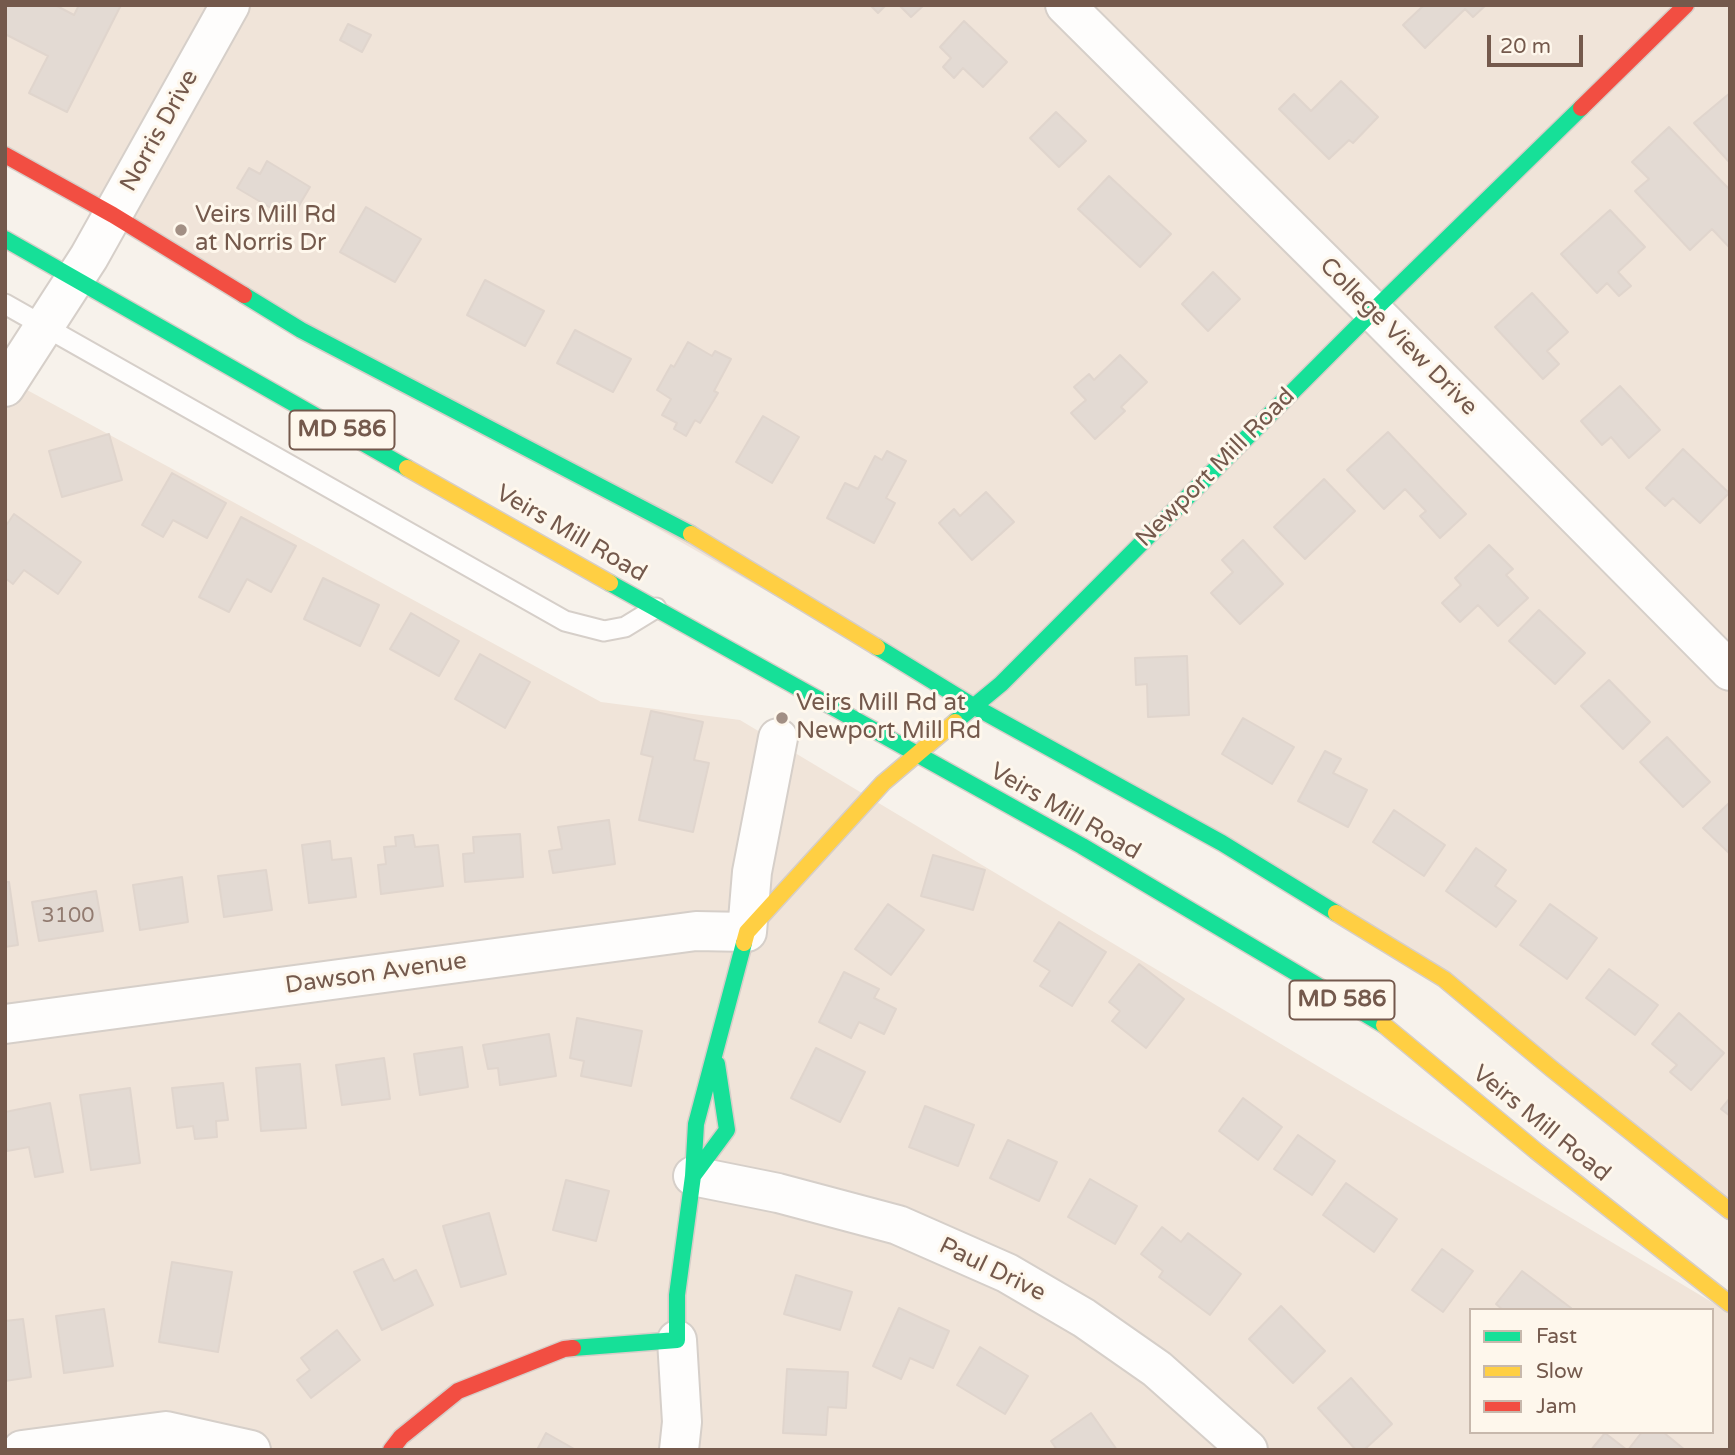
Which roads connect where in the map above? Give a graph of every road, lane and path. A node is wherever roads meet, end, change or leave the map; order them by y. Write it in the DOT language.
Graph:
graph roads {
  1 [pos="230,5"];
  2 [pos="1065,5"];
  3 [pos="1686,5"];
  4 [pos="5,155"];
  5 [pos="113,215"];
  6 [pos="5,239"];
  7 [pos="82,267"];
  8 [pos="5,304"];
  9 [pos="1373,311"];
  10 [pos="45,326"];
  11 [pos="5,387"];
  12 [pos="656,608"];
  13 [pos="1730,671"];
  14 [pos="975,707"];
  15 [pos="778,738"];
  16 [pos="916,754"];
  17 [pos="747,932"];
  18 [pos="5,1024"];
  19 [pos="715,1052"];
  20 [pos="693,1176"];
  21 [pos="1730,1211"];
  22 [pos="1730,1304"];
  23 [pos="677,1340"];
  24 [pos="22,1450"];
  25 [pos="251,1450"];
  26 [pos="391,1450"];
  27 [pos="679,1450"];
  28 [pos="1248,1450"];
  1 -- 5 [label="street, Norris Drive"];
  2 -- 9 [label="street, College View Drive"];
  3 -- 9 [label="main road, Newport Mill Road"];
  4 -- 5 [label="main road, Veirs Mill Road / MD 586"];
  5 -- 7 [label="street, Norris Drive"];
  5 -- 14 [label="main road, Veirs Mill Road / MD 586"];
  6 -- 7 [label="main road, Veirs Mill Road / MD 586"];
  7 -- 10 [label="street, Norris Drive"];
  7 -- 12 [label="main road, Veirs Mill Road / MD 586"];
  8 -- 10 [label="lane"];
  9 -- 13 [label="street, College View Drive"];
  9 -- 14 [label="main road, Newport Mill Road"];
  10 -- 11 [label="street, Norris Drive"];
  10 -- 12 [label="lane"];
  12 -- 16 [label="main road, Veirs Mill Road / MD 586"];
  14 -- 16 [label="main road, Newport Mill Road"];
  14 -- 21 [label="main road, Veirs Mill Road / MD 586"];
  15 -- 17 [label="street, Newport Mill Road"];
  16 -- 17 [label="main road, Newport Mill Road"];
  16 -- 22 [label="main road, Veirs Mill Road / MD 586"];
  17 -- 18 [label="street, Dawson Avenue"];
  17 -- 19 [label="main road, Newport Mill Road"];
  19 -- 20 [label="main road, Newport Mill Road"];
  19 -- 20 [label="main road, Newport Mill Road"];
  20 -- 23 [label="main road, Newport Mill Road"];
  20 -- 28 [label="street, Paul Drive"];
  23 -- 26 [label="main road"];
  23 -- 27 [label="street, Newport Mill Road"];
  24 -- 25 [label="street"];
}
